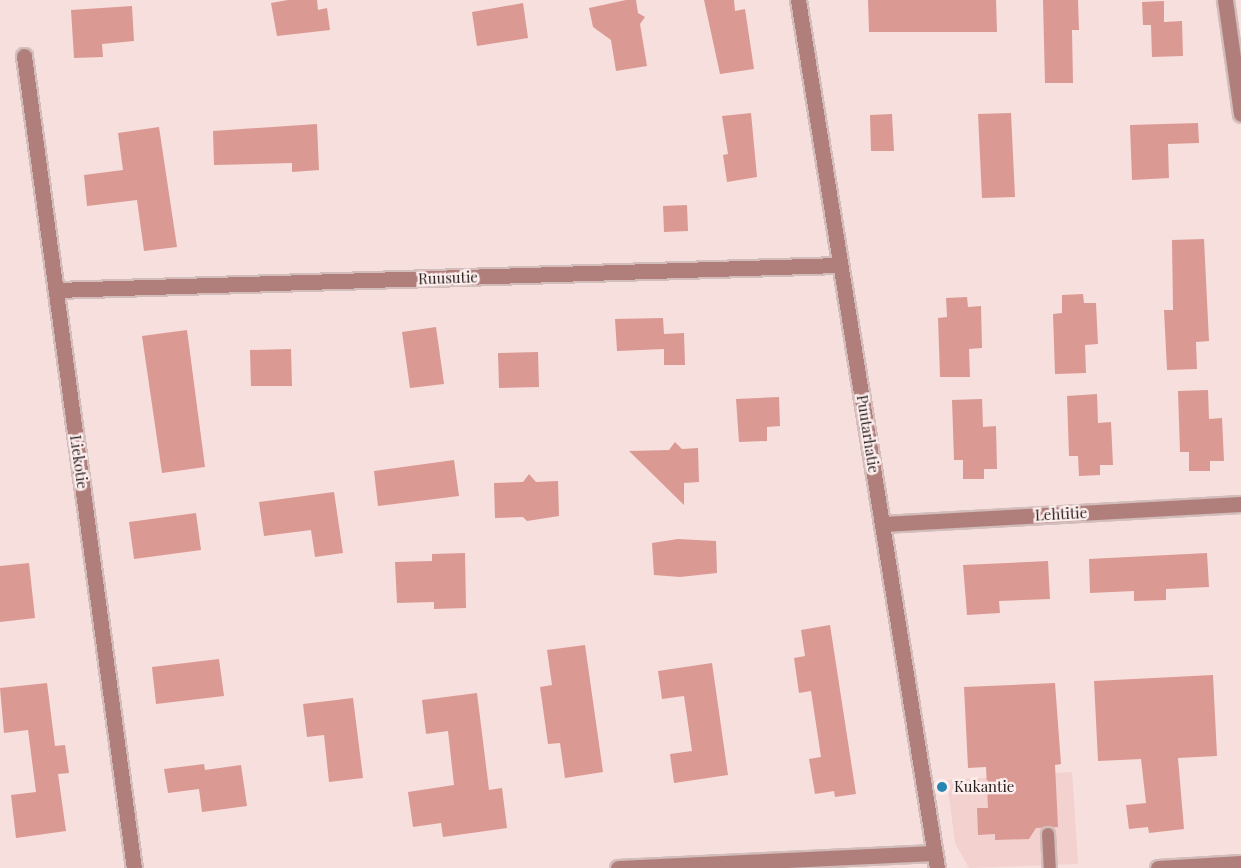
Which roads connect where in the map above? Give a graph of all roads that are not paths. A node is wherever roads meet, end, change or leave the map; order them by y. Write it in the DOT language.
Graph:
graph roads {
  1 [pos="798,0"];
  2 [pos="1225,0"];
  3 [pos="24,56"];
  4 [pos="1241,114"];
  5 [pos="839,265"];
  6 [pos="56,290"];
  7 [pos="1241,504"];
  8 [pos="882,524"];
  9 [pos="1048,834"];
  10 [pos="935,861"];
  11 [pos="1241,863"];
  12 [pos="134,868"];
  13 [pos="618,868"];
  14 [pos="1050,868"];
  15 [pos="1158,868"];
  1 -- 5 [label="street, Puutarhatie"];
  2 -- 4 [label="street"];
  3 -- 6 [label="street, Liekotie"];
  5 -- 6 [label="street, Ruusutie"];
  5 -- 8 [label="street, Puutarhatie"];
  6 -- 12 [label="street, Liekotie"];
  7 -- 8 [label="street, Lehtitie"];
  8 -- 10 [label="street, Puutarhatie"];
  9 -- 14 [label="lane"];
  10 -- 13 [label="street"];
  11 -- 15 [label="street"];
}
